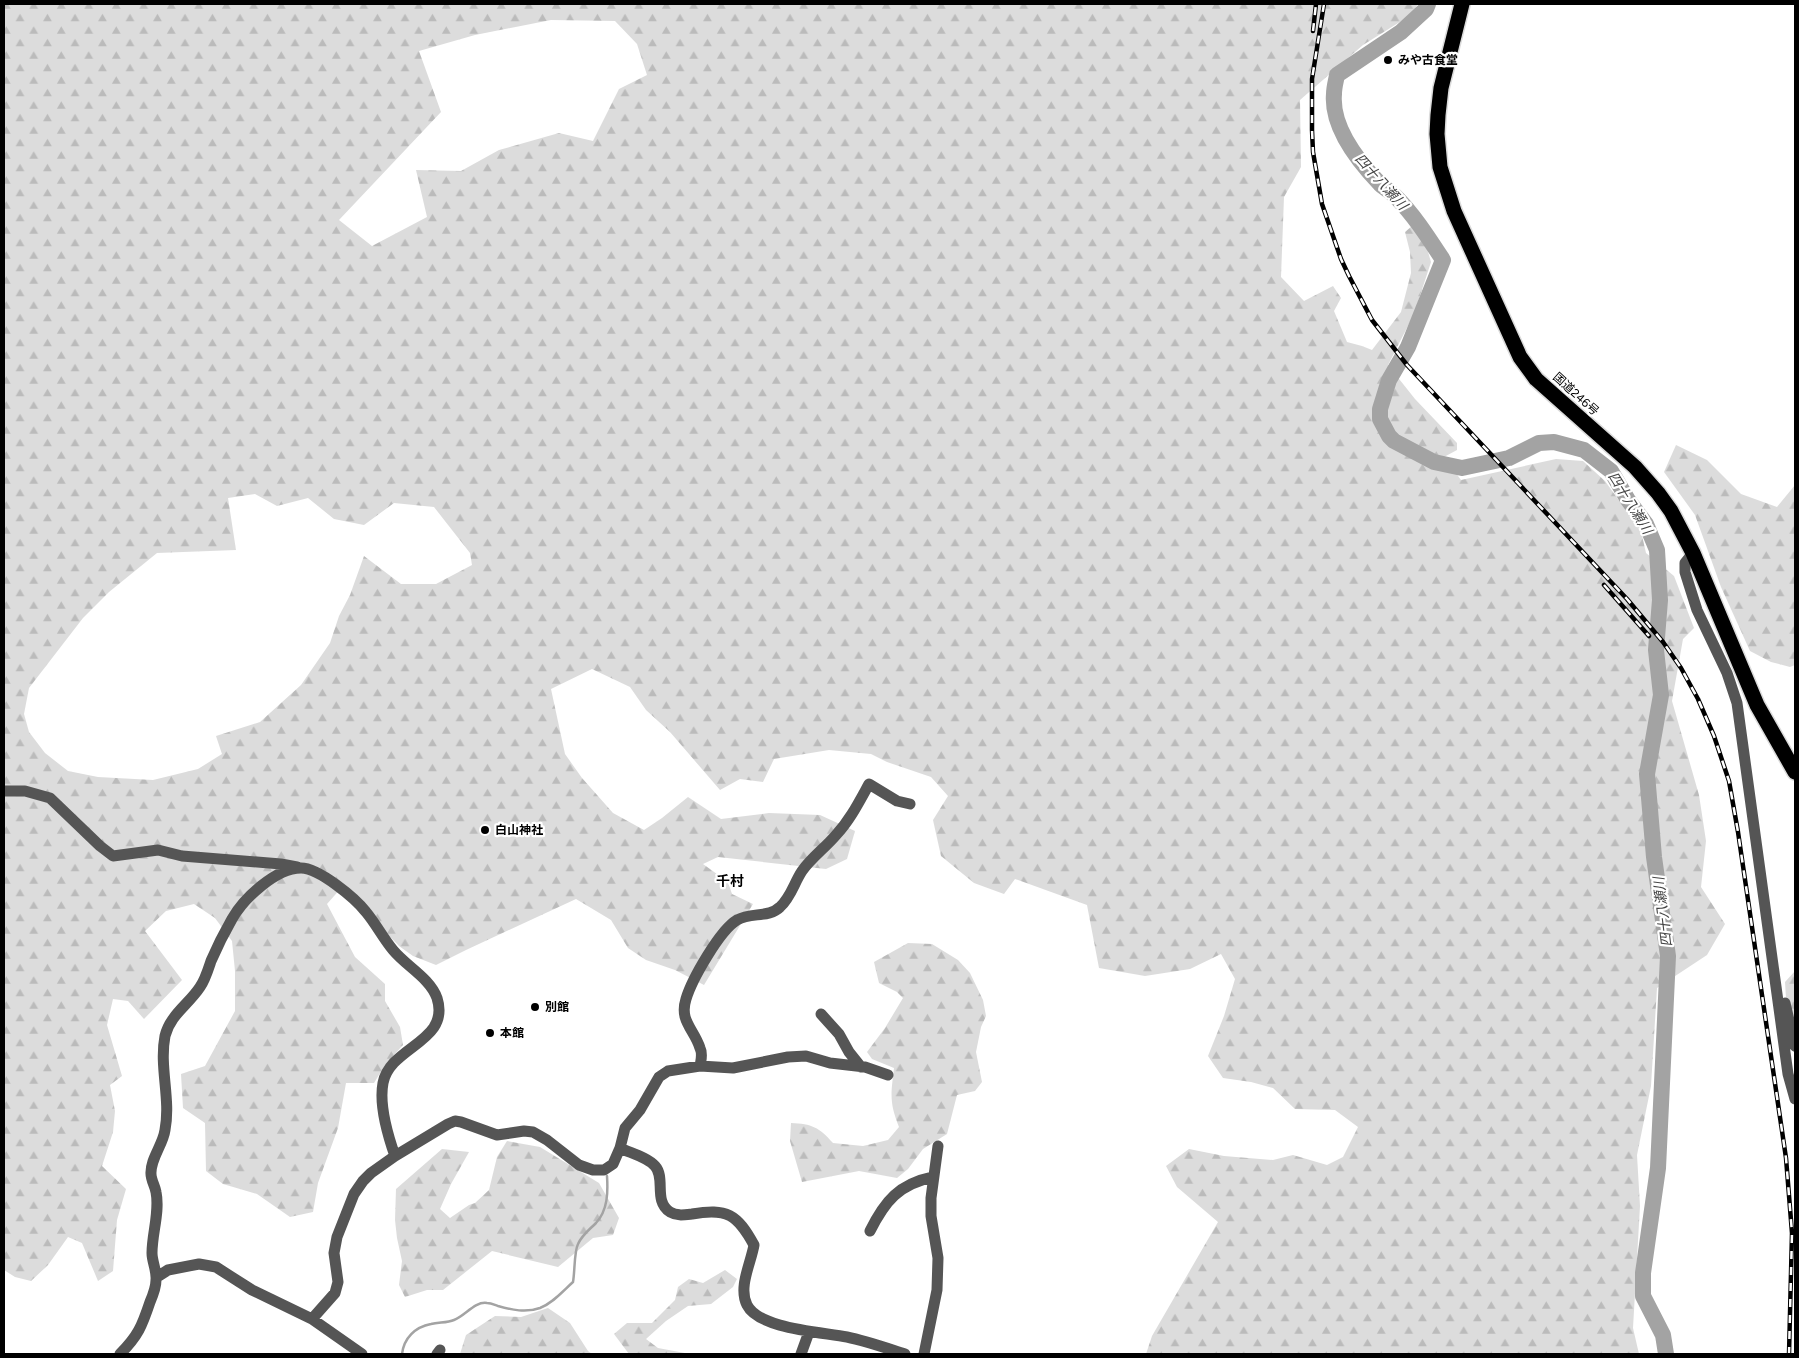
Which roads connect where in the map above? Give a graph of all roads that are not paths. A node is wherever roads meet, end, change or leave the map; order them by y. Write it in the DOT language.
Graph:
graph roads {
  1 [pos="1462,4"];
  2 [pos="1693,553"];
  3 [pos="1795,772"];
  4 [pos="4,791"];
  5 [pos="910,804"];
  6 [pos="299,868"];
  7 [pos="1776,982"];
  8 [pos="821,1014"];
  9 [pos="1795,1046"];
  10 [pos="700,1066"];
  11 [pos="861,1067"];
  12 [pos="888,1075"];
  13 [pos="1795,1099"];
  14 [pos="938,1146"];
  15 [pos="620,1148"];
  16 [pos="395,1156"];
  17 [pos="933,1177"];
  18 [pos="870,1231"];
  19 [pos="157,1277"];
  20 [pos="312,1319"];
  21 [pos="809,1332"];
  22 [pos="120,1354"];
  23 [pos="362,1354"];
  24 [pos="801,1354"];
  25 [pos="905,1354"];
  26 [pos="924,1354"];
  1 -- 2 [label="highway, 国道246号"];
  2 -- 3 [label="highway, 国道246号"];
  2 -- 7 [label="street"];
  4 -- 6 [label="street"];
  5 -- 10 [label="street"];
  6 -- 16 [label="street"];
  6 -- 19 [label="street"];
  7 -- 9 [label="street"];
  7 -- 13 [label="street"];
  8 -- 11 [label="street"];
  10 -- 11 [label="street"];
  10 -- 15 [label="street"];
  11 -- 12 [label="street"];
  14 -- 17 [label="street"];
  15 -- 16 [label="street"];
  15 -- 21 [label="street"];
  16 -- 20 [label="street"];
  17 -- 18 [label="street"];
  17 -- 26 [label="street"];
  19 -- 20 [label="street"];
  19 -- 22 [label="street"];
  20 -- 23 [label="street"];
  21 -- 24 [label="street"];
  21 -- 25 [label="street"];
}
